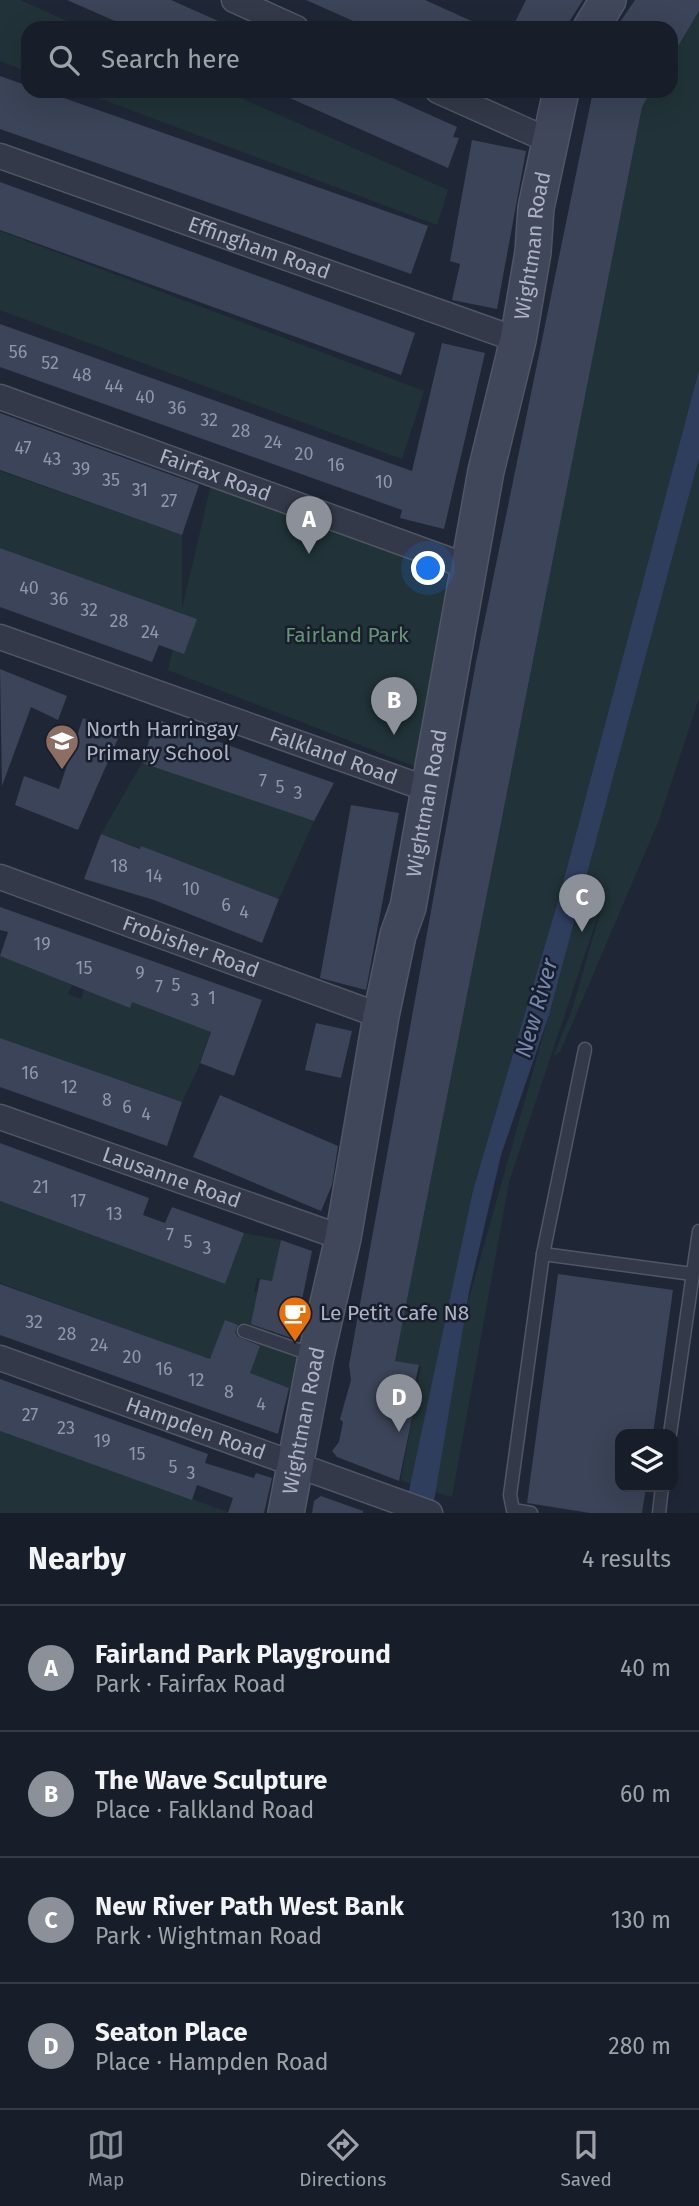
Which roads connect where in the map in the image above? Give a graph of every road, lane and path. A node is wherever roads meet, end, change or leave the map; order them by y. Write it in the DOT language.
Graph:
graph roads {
  1 [pos="234,0"];
  2 [pos="608,0"];
  3 [pos="280,21"];
  4 [pos="595,21"];
  5 [pos="455,98"];
  6 [pos="559,98"];
  7 [pos="550,141"];
  8 [pos="0,156"];
  9 [pos="517,340"];
  10 [pos="0,397"];
  11 [pos="469,567"];
  12 [pos="0,637"];
  13 [pos="430,790"];
  14 [pos="0,877"];
  15 [pos="381,1016"];
  16 [pos="585,1049"];
  17 [pos="0,1117"];
  18 [pos="699,1231"];
  19 [pos="343,1238"];
  20 [pos="542,1254"];
  21 [pos="692,1274"];
  22 [pos="244,1331"];
  23 [pos="316,1356"];
  24 [pos="0,1358"];
  25 [pos="671,1429"];
  26 [pos="295,1465"];
  27 [pos="661,1492"];
  28 [pos="286,1513"];
  29 [pos="430,1513"];
  30 [pos="531,1513"];
  31 [pos="659,1513"];
  1 -- 3 [label="street"];
  2 -- 4 [label="main road"];
  5 -- 7 [label="street"];
  6 -- 7 [label="main road, Wightman Road"];
  7 -- 9 [label="main road, Wightman Road"];
  8 -- 9 [label="street, Effingham Road"];
  9 -- 11 [label="main road, Wightman Road"];
  10 -- 11 [label="street, Fairfax Road"];
  11 -- 13 [label="main road, Wightman Road"];
  12 -- 13 [label="street, Falkland Road"];
  13 -- 15 [label="main road, Wightman Road"];
  14 -- 15 [label="street, Frobisher Road"];
  15 -- 19 [label="main road, Wightman Road"];
  16 -- 20 [label="lane"];
  17 -- 19 [label="street, Lausanne Road"];
  18 -- 21 [label="lane"];
  19 -- 23 [label="main road, Wightman Road"];
  20 -- 21 [label="lane"];
  20 -- 30 [label="lane"];
  21 -- 25 [label="lane"];
  22 -- 23 [label="lane"];
  23 -- 26 [label="main road, Wightman Road"];
  24 -- 26 [label="street, Hampden Road"];
  26 -- 28 [label="main road, Wightman Road"];
  26 -- 29 [label="street, Hampden Road"];
  27 -- 31 [label="lane"];
}
